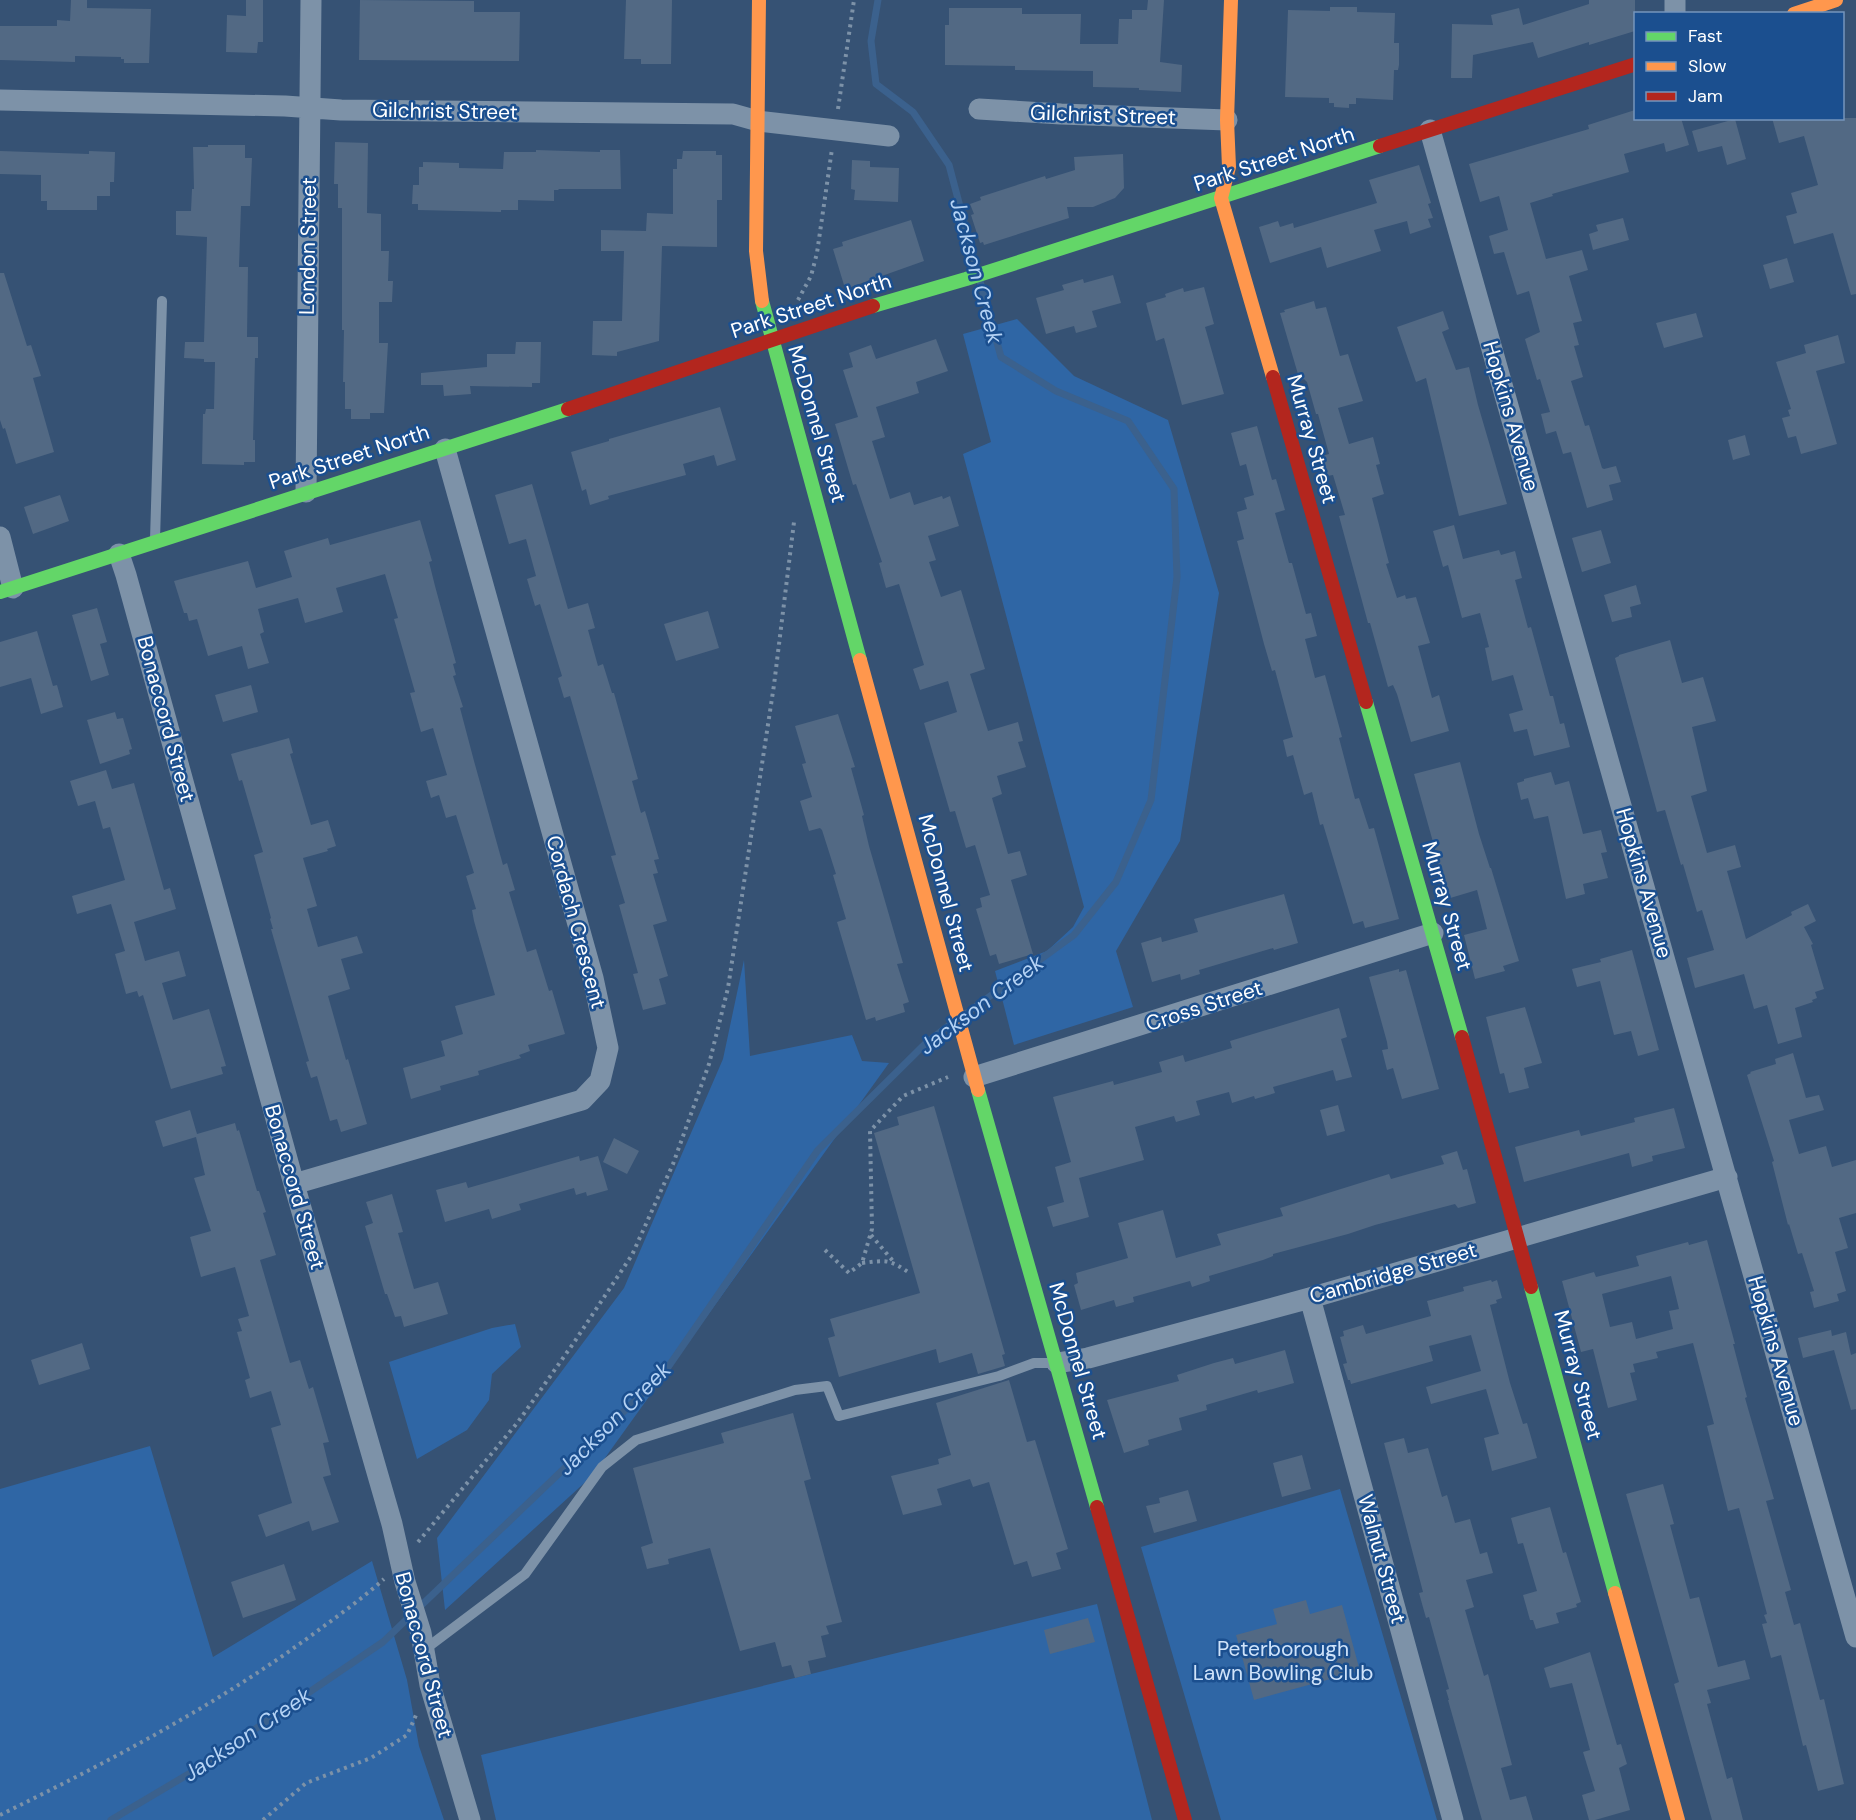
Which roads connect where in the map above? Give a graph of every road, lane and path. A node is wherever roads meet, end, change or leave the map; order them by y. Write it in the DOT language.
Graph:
graph roads {
  1 [pos="311,0"];
  2 [pos="759,0"];
  3 [pos="1231,0"];
  4 [pos="1836,0"];
  5 [pos="1800,12"];
  6 [pos="1634,64"];
  7 [pos="0,100"];
  8 [pos="309,109"];
  9 [pos="979,109"];
  10 [pos="1227,120"];
  11 [pos="758,121"];
  12 [pos="1430,130"];
  13 [pos="889,136"];
  14 [pos="1221,198"];
  15 [pos="817,253"];
  16 [pos="798,300"];
  17 [pos="162,301"];
  18 [pos="772,340"];
  19 [pos="445,449"];
  20 [pos="306,492"];
  21 [pos="795,521"];
  22 [pos="0,537"];
  23 [pos="155,542"];
  24 [pos="119,554"];
  25 [pos="6,590"];
  26 [pos="1433,933"];
  27 [pos="951,1076"];
  28 [pos="974,1077"];
  29 [pos="1727,1177"];
  30 [pos="294,1184"];
  31 [pos="870,1235"];
  32 [pos="1518,1236"];
  33 [pos="825,1250"];
  34 [pos="893,1262"];
  35 [pos="862,1263"];
  36 [pos="911,1274"];
  37 [pos="1310,1298"];
  38 [pos="1058,1363"];
  39 [pos="402,1571"];
  40 [pos="1856,1637"];
  41 [pos="422,1642"];
  42 [pos="430,1685"];
  43 [pos="0,1815"];
  44 [pos="263,1820"];
  45 [pos="470,1820"];
  46 [pos="1185,1820"];
  47 [pos="1454,1820"];
  48 [pos="1678,1820"];
  1 -- 8 [label="street, London Street"];
  2 -- 11 [label="street, McDonnel Street"];
  3 -- 10 [label="street"];
  4 -- 5 [label="street"];
  6 -- 12 [label="street, Park Street North"];
  7 -- 8 [label="street, Gilchrist Street"];
  8 -- 11 [label="street, Gilchrist Street"];
  8 -- 20 [label="street, London Street"];
  9 -- 10 [label="street, Gilchrist Street"];
  10 -- 14 [label="street"];
  11 -- 13 [label="street, Gilchrist Street"];
  11 -- 18 [label="street, McDonnel Street"];
  12 -- 14 [label="street, Park Street North"];
  12 -- 29 [label="street, Hopkins Avenue"];
  14 -- 18 [label="street, Park Street North"];
  14 -- 26 [label="street, Murray Street"];
  15 -- 16 [label="path"];
  17 -- 23 [label="lane"];
  18 -- 19 [label="street, Park Street North"];
  18 -- 28 [label="street, McDonnel Street"];
  19 -- 20 [label="street, Park Street North"];
  19 -- 30 [label="street, Cordach Crescent"];
  20 -- 23 [label="street, Park Street North"];
  21 -- 39 [label="path"];
  22 -- 25 [label="street"];
  23 -- 24 [label="street, Park Street North"];
  24 -- 25 [label="street, Park Street North"];
  24 -- 30 [label="street, Bonaccord Street"];
  26 -- 28 [label="street, Cross Street"];
  26 -- 32 [label="street, Murray Street"];
  27 -- 31 [label="path"];
  28 -- 38 [label="street, McDonnel Street"];
  29 -- 32 [label="street, Cambridge Street"];
  29 -- 40 [label="street, Hopkins Avenue"];
  30 -- 39 [label="street, Bonaccord Street"];
  31 -- 34 [label="path"];
  31 -- 35 [label="path"];
  32 -- 37 [label="street, Cambridge Street"];
  32 -- 48 [label="street, Murray Street"];
  33 -- 35 [label="path"];
  34 -- 35 [label="path"];
  34 -- 36 [label="path"];
  37 -- 38 [label="street, Cambridge Street"];
  37 -- 47 [label="street, Walnut Street"];
  38 -- 41 [label="lane"];
  38 -- 46 [label="street, McDonnel Street"];
  39 -- 41 [label="street, Bonaccord Street"];
  39 -- 43 [label="path"];
  41 -- 42 [label="street, Bonaccord Street"];
  42 -- 44 [label="path"];
  42 -- 45 [label="street, Bonaccord Street"];
}
